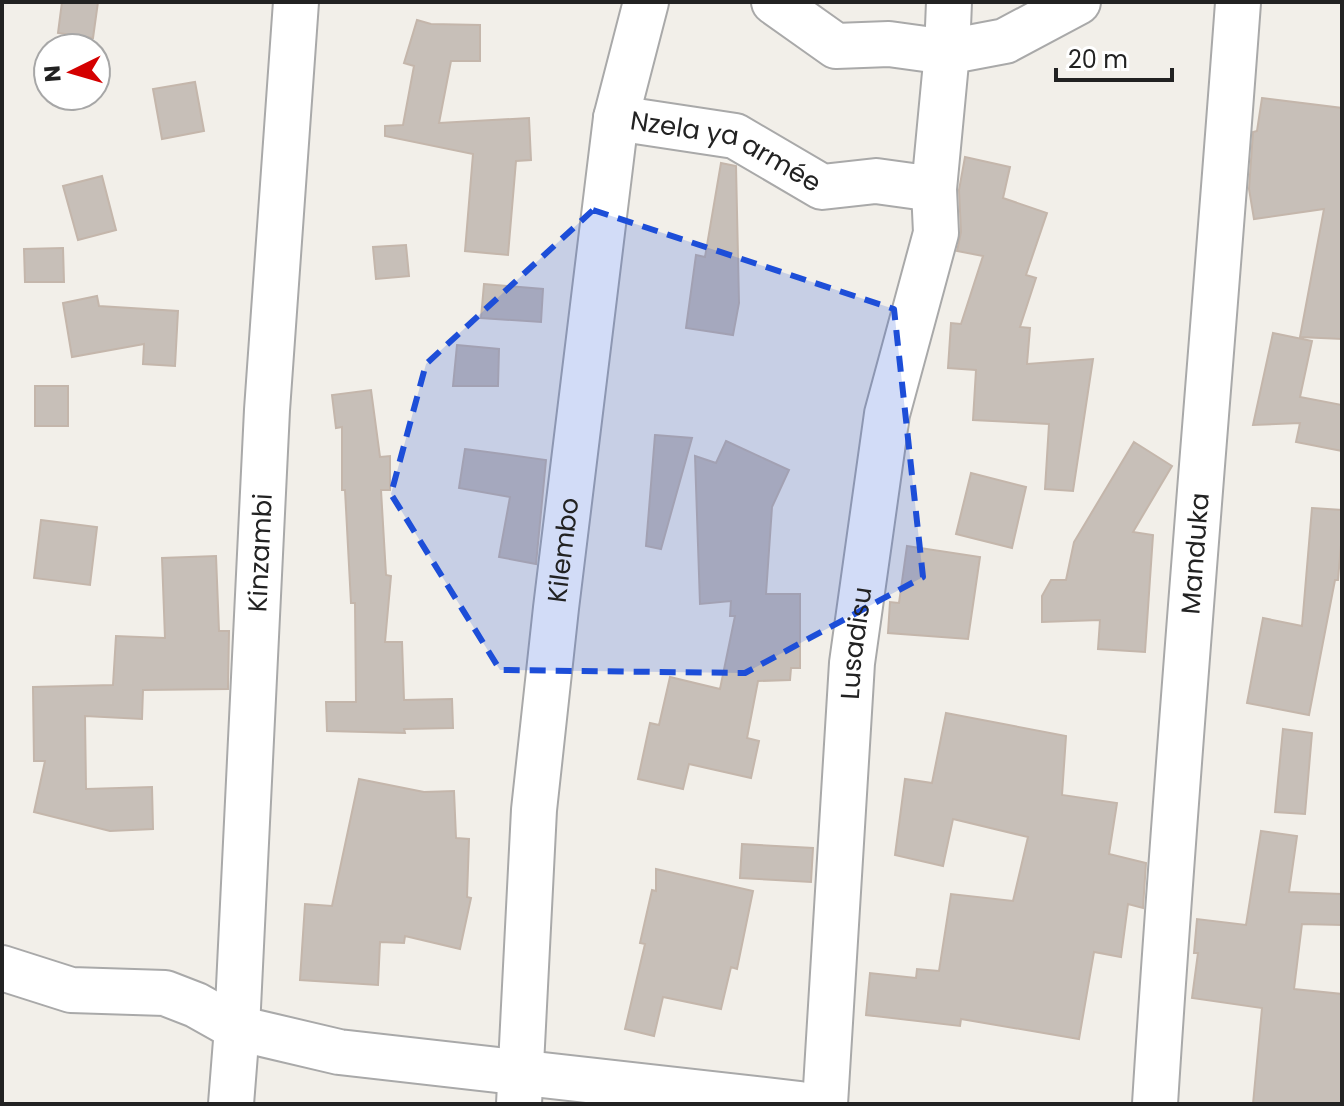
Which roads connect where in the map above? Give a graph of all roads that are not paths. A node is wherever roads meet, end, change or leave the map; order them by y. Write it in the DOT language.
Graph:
graph roads {
  1 [pos="296,2"];
  2 [pos="646,2"];
  3 [pos="774,2"];
  4 [pos="949,2"];
  5 [pos="1078,2"];
  6 [pos="1230,2"];
  7 [pos="1239,2"];
  8 [pos="947,52"];
  9 [pos="616,118"];
  10 [pos="934,189"];
  11 [pos="2,968"];
  12 [pos="237,1028"];
  13 [pos="521,1089"];
  14 [pos="231,1104"];
  15 [pos="800,1104"];
  16 [pos="825,1104"];
  17 [pos="1155,1104"];
  1 -- 12 [label="street, Kinzambi"];
  2 -- 9 [label="street, Kilembo"];
  3 -- 8 [label="street"];
  4 -- 8 [label="street"];
  5 -- 8 [label="street"];
  6 -- 7 [label="street"];
  7 -- 17 [label="street, Manduka"];
  8 -- 10 [label="street"];
  9 -- 10 [label="street, Nzela ya armée"];
  9 -- 13 [label="street, Kilembo"];
  10 -- 16 [label="street, Lusadisu"];
  11 -- 12 [label="street"];
  12 -- 13 [label="street"];
  12 -- 14 [label="street, Kinzambi"];
  13 -- 15 [label="street"];
}
